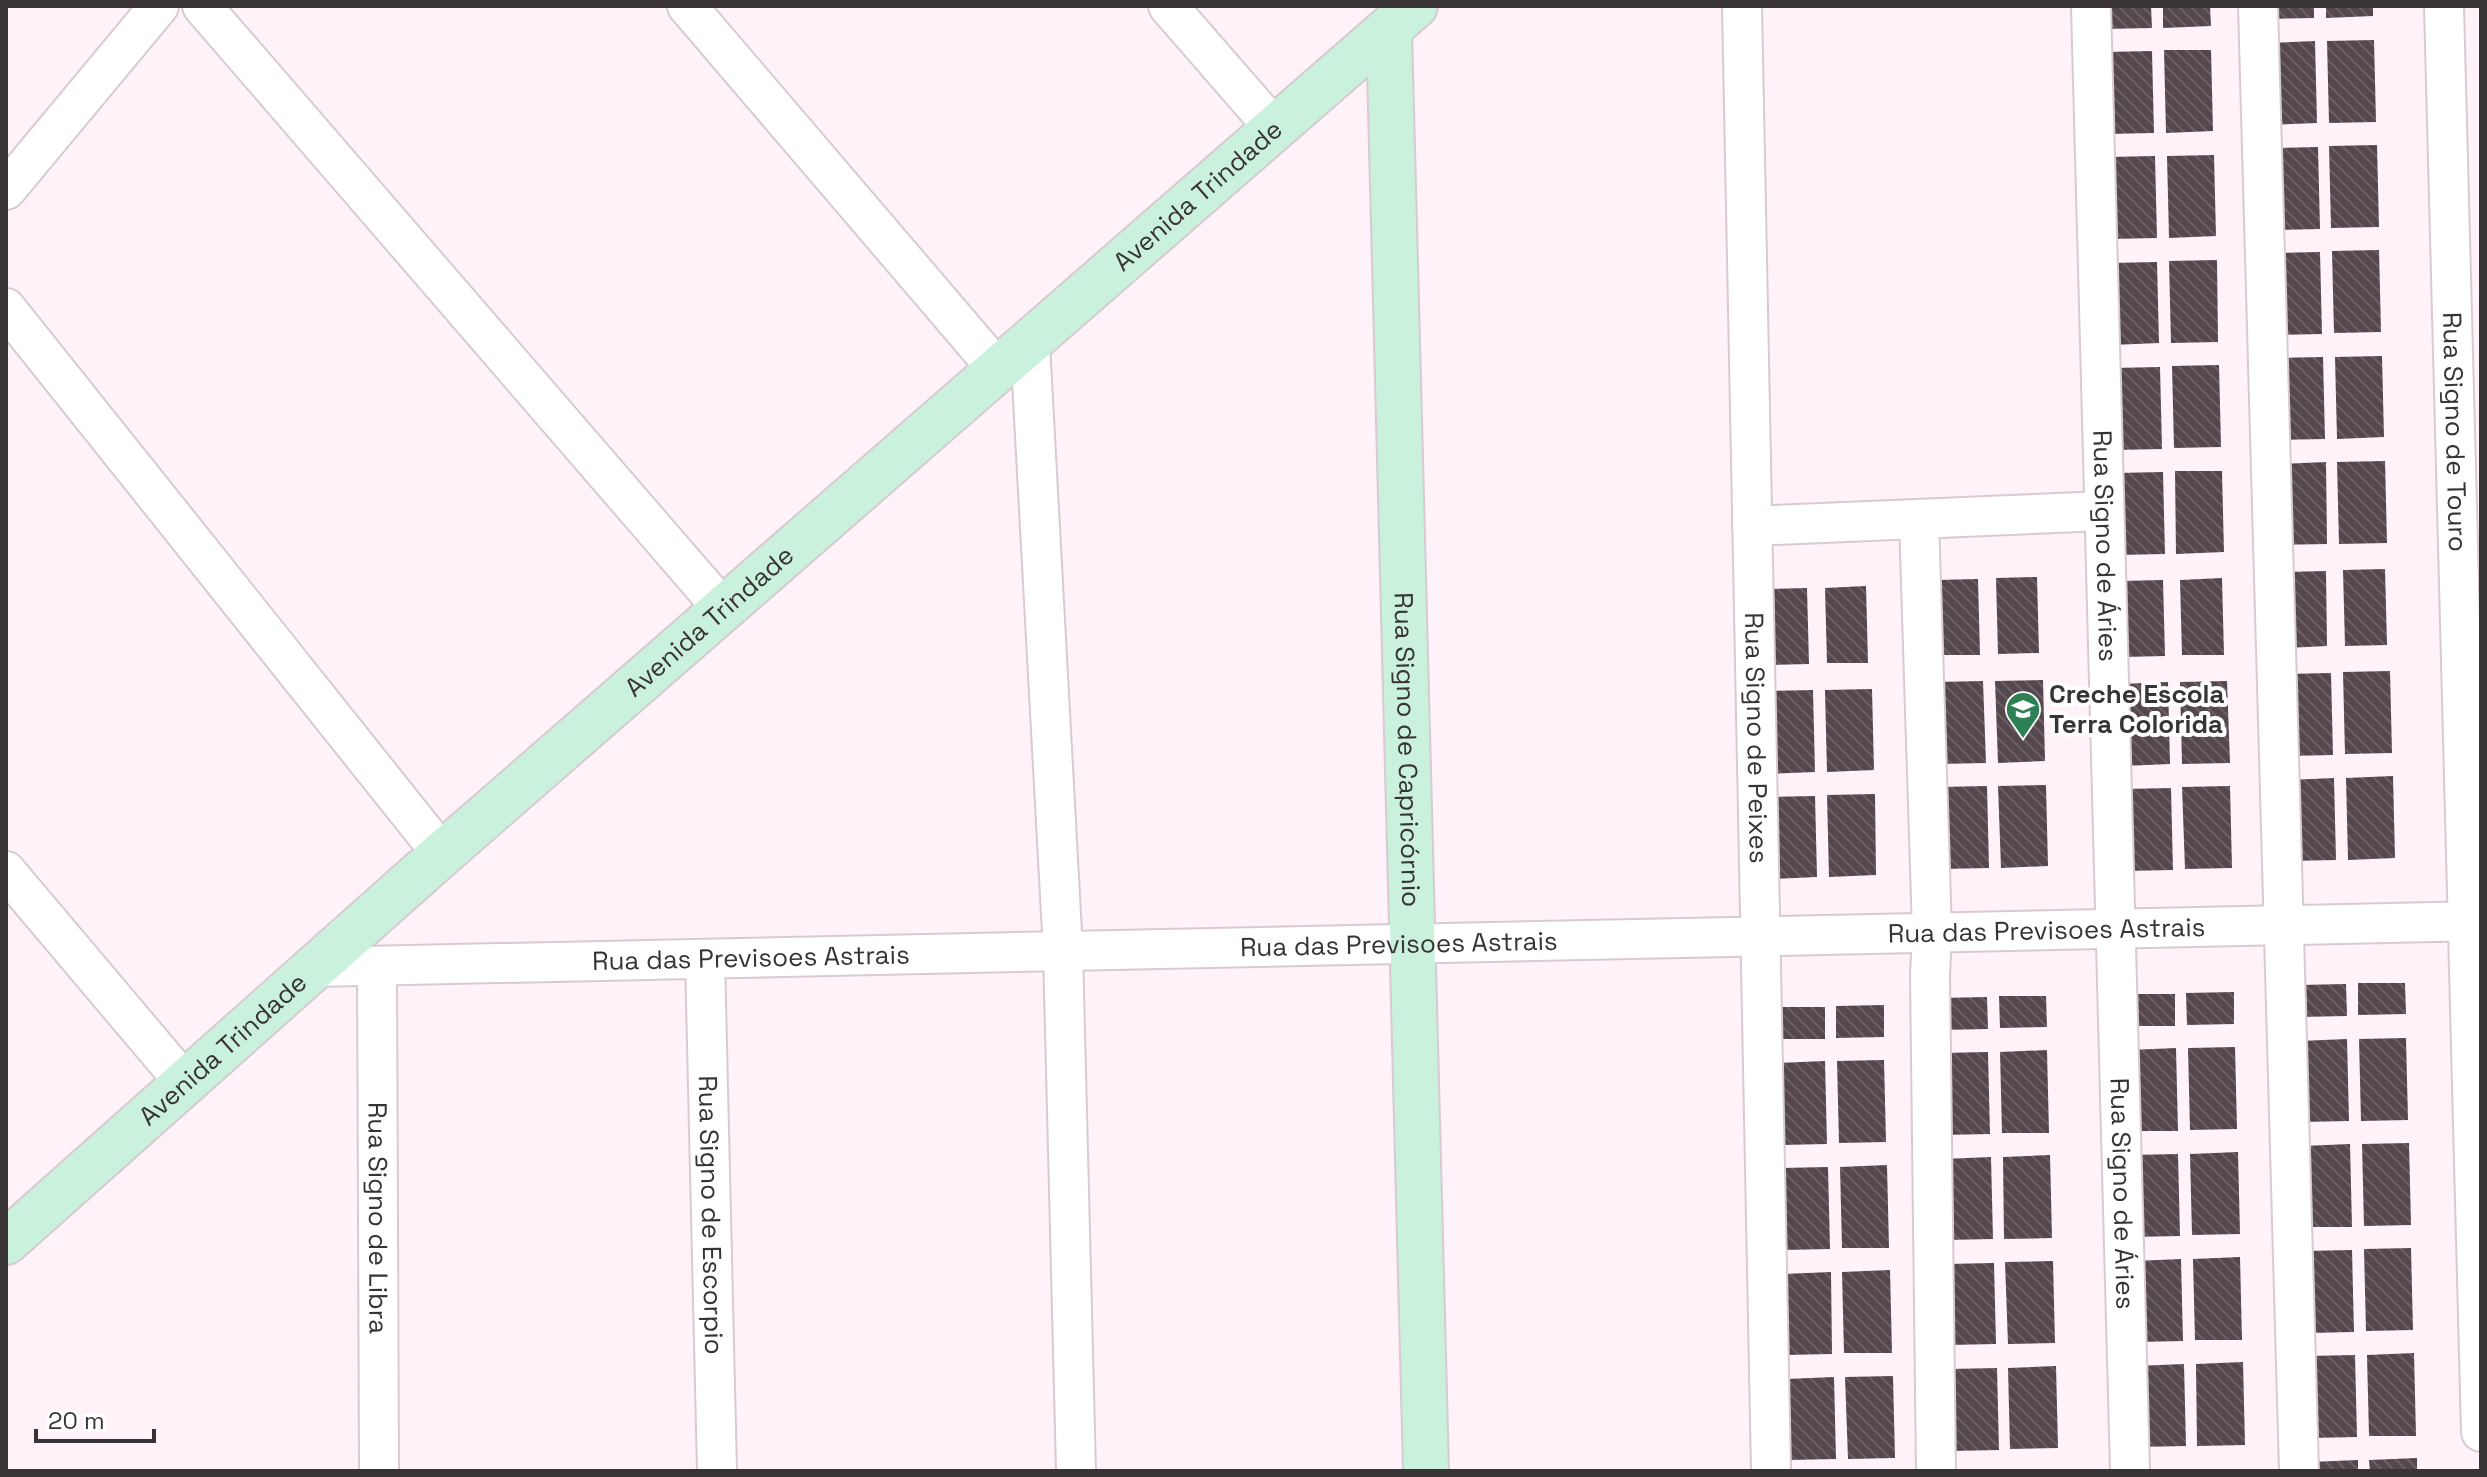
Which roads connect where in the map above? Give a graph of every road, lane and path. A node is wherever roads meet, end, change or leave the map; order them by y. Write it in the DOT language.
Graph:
graph roads {
  1 [pos="159,6"];
  2 [pos="202,6"];
  3 [pos="687,6"];
  4 [pos="1168,6"];
  5 [pos="1742,6"];
  6 [pos="2091,6"];
  7 [pos="2258,6"];
  8 [pos="2444,6"];
  9 [pos="1402,18"];
  10 [pos="1275,129"];
  11 [pos="6,190"];
  12 [pos="6,308"];
  13 [pos="1014,358"];
  14 [pos="2104,511"];
  15 [pos="1919,520"];
  16 [pos="1752,526"];
  17 [pos="724,610"];
  18 [pos="442,854"];
  19 [pos="6,871"];
  20 [pos="2474,921"];
  21 [pos="2283,925"];
  22 [pos="2115,928"];
  23 [pos="1932,932"];
  24 [pos="1760,936"];
  25 [pos="1412,944"];
  26 [pos="1063,951"];
  27 [pos="705,959"];
  28 [pos="377,966"];
  29 [pos="315,967"];
  30 [pos="185,1083"];
  31 [pos="6,1242"];
  32 [pos="2481,1432"];
  33 [pos="379,1471"];
  34 [pos="717,1471"];
  35 [pos="1076,1471"];
  36 [pos="1426,1471"];
  37 [pos="1771,1471"];
  38 [pos="1936,1471"];
  39 [pos="2130,1471"];
  40 [pos="2299,1471"];
  1 -- 11 [label="street"];
  2 -- 17 [label="street"];
  3 -- 13 [label="street"];
  4 -- 10 [label="street"];
  5 -- 16 [label="street, Rua Signo de Peixes"];
  6 -- 14 [label="street, Rua Signo de Áries"];
  7 -- 21 [label="street"];
  8 -- 20 [label="street, Rua Signo de Touro"];
  9 -- 10 [label="main road, Avenida Trindade"];
  9 -- 25 [label="main road, Rua Signo de Capricórnio"];
  10 -- 13 [label="main road, Avenida Trindade"];
  12 -- 18 [label="street"];
  13 -- 17 [label="main road, Avenida Trindade"];
  13 -- 26 [label="street"];
  14 -- 15 [label="street"];
  14 -- 22 [label="street, Rua Signo de Áries"];
  15 -- 16 [label="street"];
  15 -- 23 [label="street"];
  16 -- 24 [label="street, Rua Signo de Peixes"];
  17 -- 18 [label="main road, Avenida Trindade"];
  18 -- 29 [label="main road, Avenida Trindade"];
  19 -- 30 [label="street"];
  20 -- 21 [label="street, Rua das Previsoes Astrais"];
  20 -- 32 [label="street, Rua Signo de Touro"];
  21 -- 22 [label="street, Rua das Previsoes Astrais"];
  21 -- 40 [label="street"];
  22 -- 23 [label="street, Rua das Previsoes Astrais"];
  22 -- 39 [label="street, Rua Signo de Áries"];
  23 -- 24 [label="street, Rua das Previsoes Astrais"];
  23 -- 38 [label="street"];
  24 -- 25 [label="street, Rua das Previsoes Astrais"];
  24 -- 37 [label="street, Rua Signo de Peixes"];
  25 -- 26 [label="street, Rua das Previsoes Astrais"];
  25 -- 36 [label="main road, Rua Signo de Capricórnio"];
  26 -- 27 [label="street, Rua das Previsoes Astrais"];
  26 -- 35 [label="street"];
  27 -- 28 [label="street, Rua das Previsoes Astrais"];
  27 -- 34 [label="street, Rua Signo de Escorpio"];
  28 -- 29 [label="street, Rua das Previsoes Astrais"];
  28 -- 33 [label="street, Rua Signo de Libra"];
  29 -- 30 [label="main road, Avenida Trindade"];
  30 -- 31 [label="main road, Avenida Trindade"];
}
